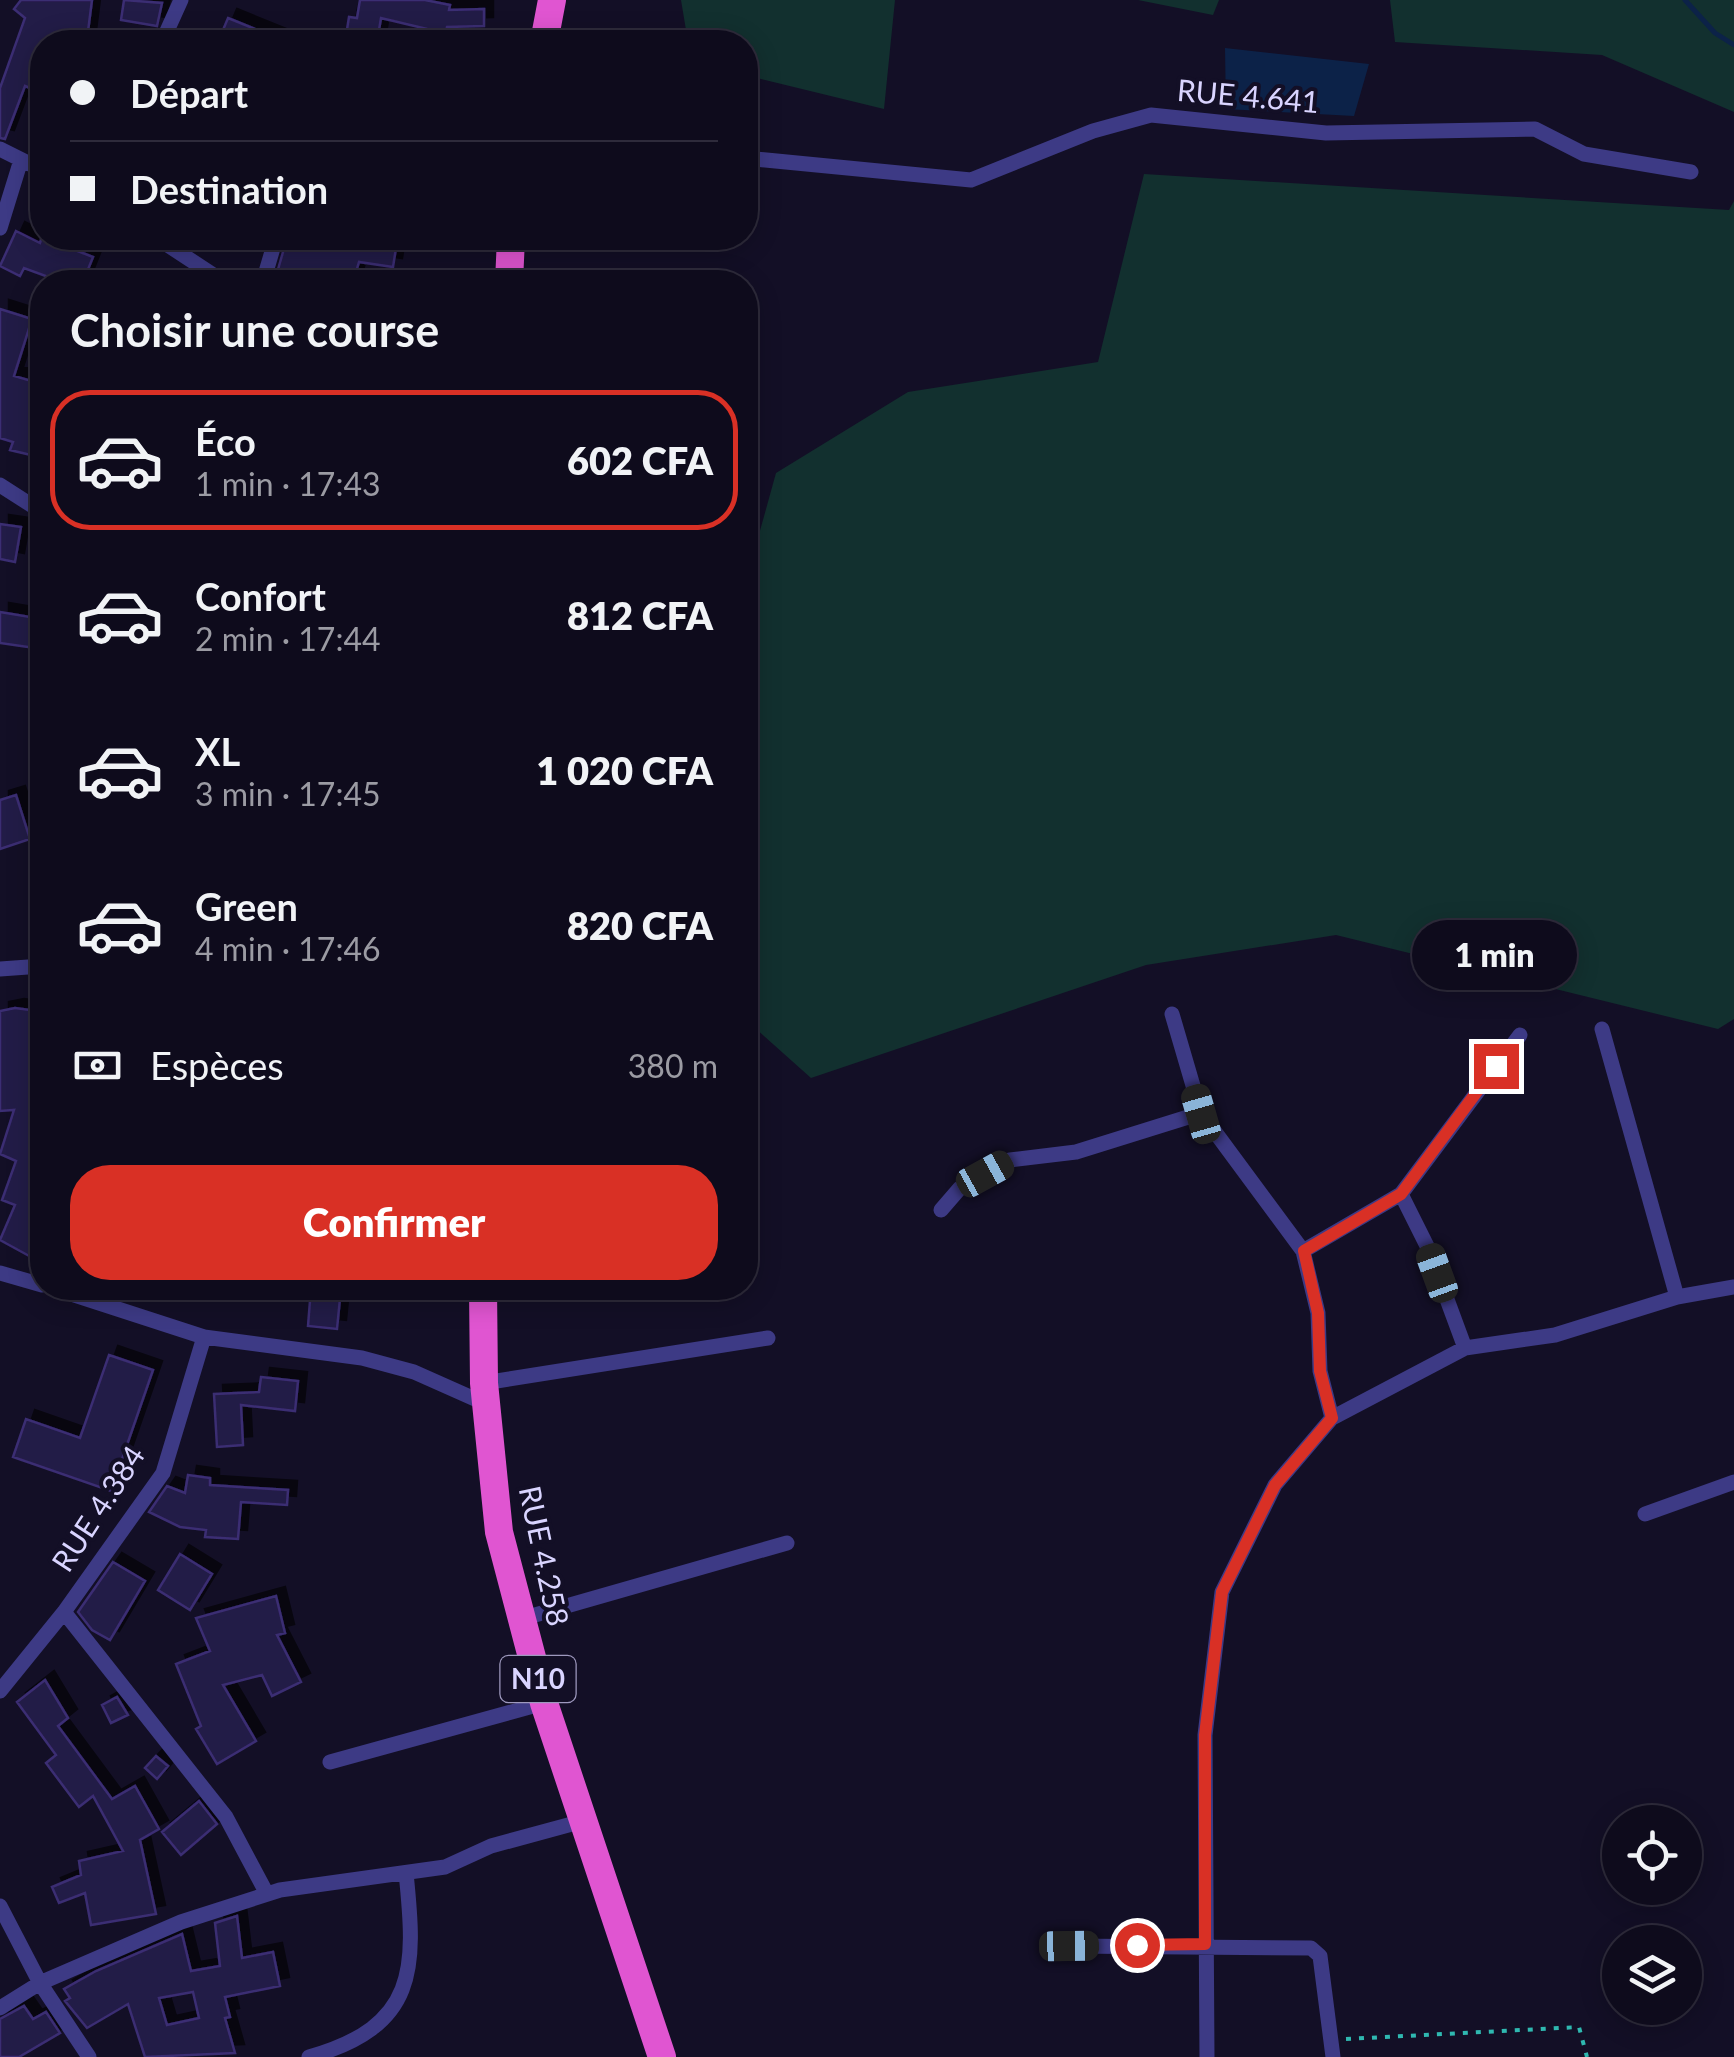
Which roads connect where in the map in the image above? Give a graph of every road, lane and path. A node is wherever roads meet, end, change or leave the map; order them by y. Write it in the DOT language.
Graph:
graph roads {
  1 [pos="180,0"];
  2 [pos="552,0"];
  3 [pos="167,30"];
  4 [pos="546,30"];
  5 [pos="0,150"];
  6 [pos="758,159"];
  7 [pos="21,160"];
  8 [pos="30,164"];
  9 [pos="1691,172"];
  10 [pos="0,228"];
  11 [pos="175,250"];
  12 [pos="206,270"];
  13 [pos="0,485"];
  14 [pos="30,504"];
  15 [pos="30,967"];
  16 [pos="0,969"];
  17 [pos="1172,1014"];
  18 [pos="1602,1029"];
  19 [pos="1520,1035"];
  20 [pos="1201,1114"];
  21 [pos="1401,1194"];
  22 [pos="941,1210"];
  23 [pos="1304,1251"];
  24 [pos="0,1273"];
  25 [pos="30,1282"];
  26 [pos="1734,1287"];
  27 [pos="1677,1297"];
  28 [pos="123,1300"];
  29 [pos="484,1300"];
  30 [pos="204,1338"];
  31 [pos="768,1338"];
  32 [pos="1464,1348"];
  33 [pos="485,1394"];
  34 [pos="1332,1418"];
  35 [pos="1734,1482"];
  36 [pos="1645,1514"];
  37 [pos="787,1543"];
  38 [pos="64,1612"];
  39 [pos="521,1619"];
  40 [pos="0,1691"];
  41 [pos="544,1703"];
  42 [pos="330,1762"];
  43 [pos="583,1821"];
  44 [pos="406,1873"];
  45 [pos="268,1894"];
  46 [pos="0,1906"];
  47 [pos="1205,1944"];
  48 [pos="1069,1946"];
  49 [pos="40,1983"];
  50 [pos="0,2008"];
  51 [pos="1332,2048"];
  52 [pos="89,2057"];
  53 [pos="310,2057"];
  54 [pos="662,2057"];
  55 [pos="1207,2057"];
  56 [pos="1587,2057"];
  1 -- 3 [label="street"];
  2 -- 4 [label="highway"];
  5 -- 7 [label="street"];
  6 -- 9 [label="street, RUE 4.641"];
  7 -- 8 [label="street"];
  7 -- 10 [label="street"];
  11 -- 12 [label="street"];
  13 -- 14 [label="street"];
  15 -- 16 [label="street"];
  17 -- 20 [label="street"];
  18 -- 27 [label="street"];
  19 -- 21 [label="street"];
  20 -- 22 [label="street"];
  20 -- 23 [label="street"];
  21 -- 23 [label="street"];
  21 -- 32 [label="street"];
  23 -- 34 [label="street"];
  24 -- 25 [label="street"];
  26 -- 27 [label="street"];
  27 -- 32 [label="street"];
  28 -- 30 [label="street"];
  29 -- 33 [label="highway, RUE 4.258 / N10"];
  30 -- 33 [label="street"];
  30 -- 38 [label="street, RUE 4.384"];
  31 -- 33 [label="street"];
  32 -- 34 [label="street"];
  33 -- 39 [label="highway, RUE 4.258 / N10"];
  34 -- 47 [label="street"];
  35 -- 36 [label="street"];
  37 -- 39 [label="street"];
  38 -- 40 [label="street, RUE 4.384"];
  38 -- 45 [label="street"];
  39 -- 41 [label="highway, RUE 4.258 / N10"];
  41 -- 42 [label="street"];
  41 -- 43 [label="highway, RUE 4.258 / N10"];
  43 -- 44 [label="street"];
  43 -- 54 [label="highway, RUE 4.258 / N10"];
  44 -- 45 [label="street"];
  44 -- 53 [label="street"];
  45 -- 49 [label="street"];
  46 -- 49 [label="street"];
  47 -- 48 [label="street"];
  47 -- 51 [label="street"];
  47 -- 55 [label="street"];
  49 -- 50 [label="street"];
  49 -- 52 [label="street"];
  51 -- 56 [label="path"];
}
